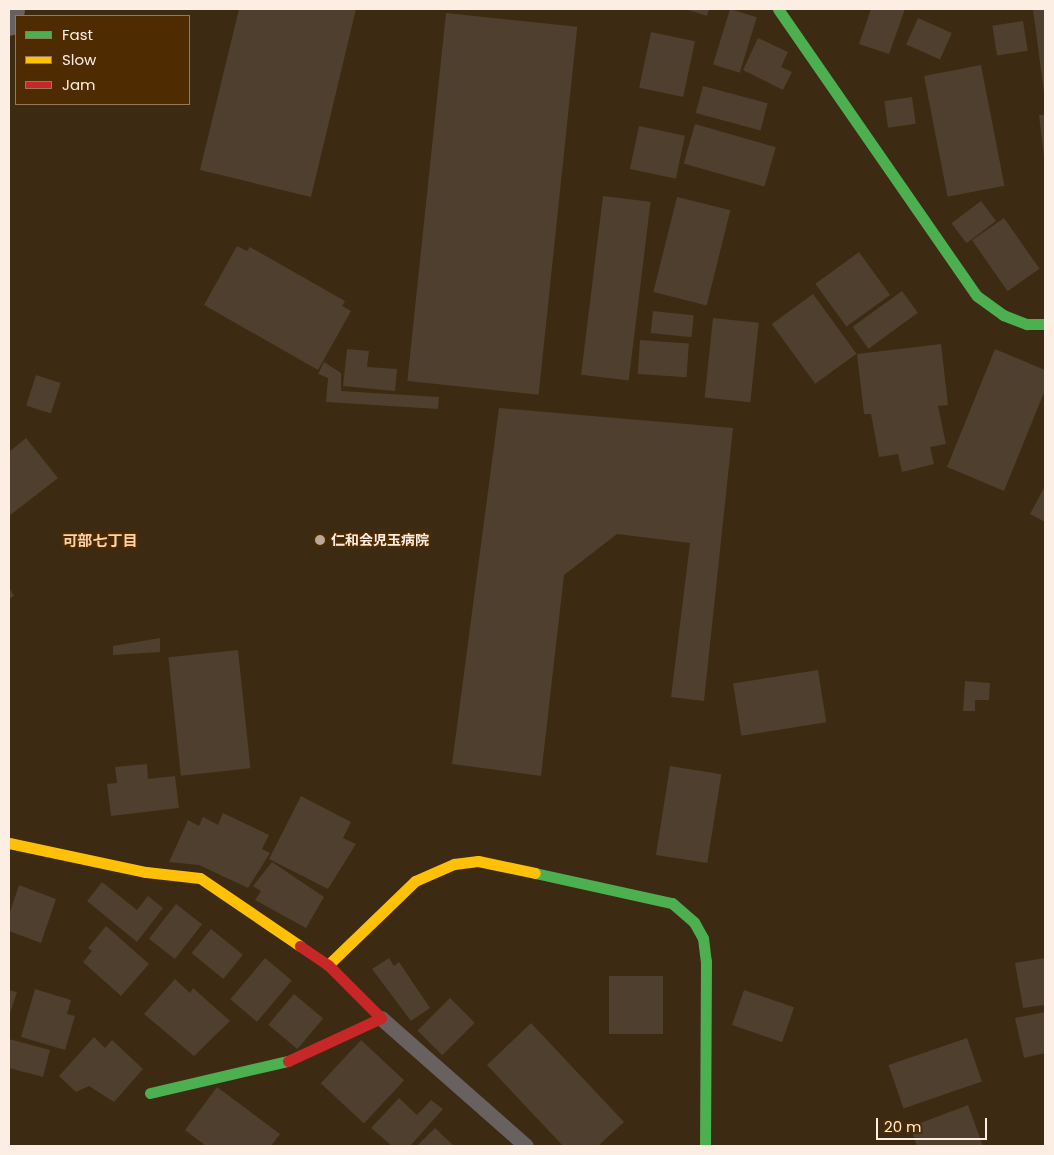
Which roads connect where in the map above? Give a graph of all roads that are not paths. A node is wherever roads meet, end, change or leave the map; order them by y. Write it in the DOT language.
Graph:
graph roads {
  1 [pos="11,9"];
  2 [pos="778,9"];
  3 [pos="9,22"];
  4 [pos="1045,324"];
  5 [pos="9,844"];
  6 [pos="328,965"];
  7 [pos="381,1018"];
  8 [pos="150,1093"];
  9 [pos="526,1146"];
  10 [pos="705,1146"];
  1 -- 3 [label="street"];
  2 -- 4 [label="street"];
  5 -- 6 [label="street"];
  6 -- 7 [label="street"];
  6 -- 10 [label="street"];
  7 -- 8 [label="street"];
  7 -- 9 [label="lane"];
}
